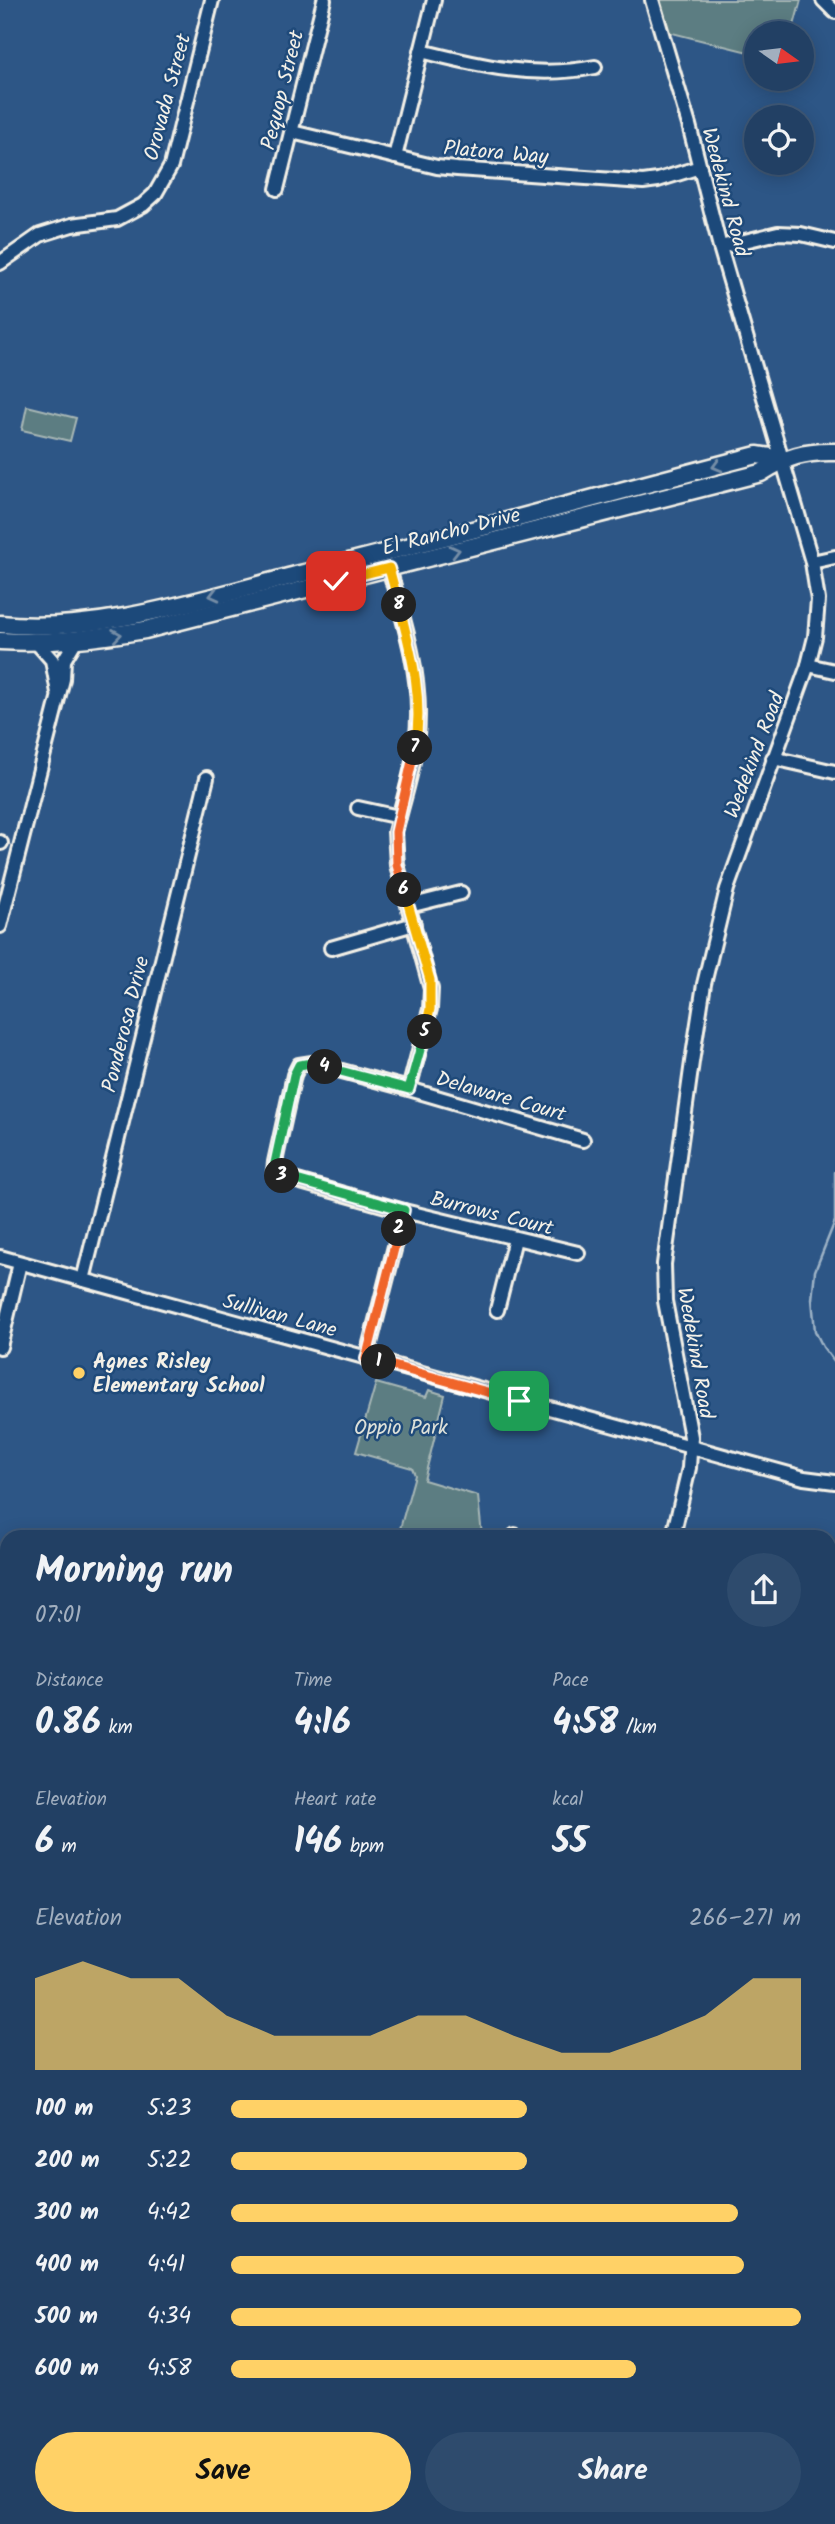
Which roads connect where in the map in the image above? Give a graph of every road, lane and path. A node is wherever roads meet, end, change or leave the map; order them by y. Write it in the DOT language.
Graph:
graph roads {
  1 [pos="212,0"];
  2 [pos="324,0"];
  3 [pos="434,0"];
  4 [pos="652,0"];
  5 [pos="823,0"];
  6 [pos="835,12"];
  7 [pos="421,51"];
  8 [pos="595,67"];
  9 [pos="292,132"];
  10 [pos="395,157"];
  11 [pos="700,167"];
  12 [pos="277,189"];
  13 [pos="835,242"];
  14 [pos="720,247"];
  15 [pos="0,263"];
  16 [pos="835,452"];
  17 [pos="784,459"];
  18 [pos="835,557"];
  19 [pos="812,562"];
  20 [pos="389,568"];
  21 [pos="0,624"];
  22 [pos="52,627"];
  23 [pos="76,640"];
  24 [pos="5,642"];
  25 [pos="36,642"];
  26 [pos="808,665"];
  27 [pos="835,671"];
  28 [pos="58,693"];
  29 [pos="773,758"];
  30 [pos="835,772"];
  31 [pos="206,778"];
  32 [pos="358,807"];
  33 [pos="399,817"];
  34 [pos="461,893"];
  35 [pos="409,906"];
  36 [pos="414,924"];
  37 [pos="0,926"];
  38 [pos="331,948"];
  39 [pos="409,1089"];
  40 [pos="583,1140"];
  41 [pos="357,1197"];
  42 [pos="404,1210"];
  43 [pos="515,1238"];
  44 [pos="579,1254"];
  45 [pos="0,1257"];
  46 [pos="20,1263"];
  47 [pos="83,1280"];
  48 [pos="497,1310"];
  49 [pos="0,1347"];
  50 [pos="366,1359"];
  51 [pos="690,1447"];
  52 [pos="835,1482"];
  53 [pos="674,1530"];
  1 -- 15 [label="street, Orovada Street"];
  2 -- 9 [label="street, Pequop Street"];
  3 -- 7 [label="street"];
  4 -- 11 [label="street, Wedekind Road"];
  5 -- 6 [label="street"];
  7 -- 8 [label="street"];
  7 -- 10 [label="street"];
  9 -- 10 [label="street, Platora Way"];
  9 -- 12 [label="street, Pequop Street"];
  10 -- 11 [label="street, Platora Way"];
  11 -- 14 [label="street, Wedekind Road"];
  13 -- 14 [label="street"];
  14 -- 17 [label="street, Wedekind Road"];
  16 -- 17 [label="main road, El Rancho Drive"];
  17 -- 19 [label="street, Wedekind Road"];
  20 -- 17 [label="main road, El Rancho Drive, one-way"];
  17 -- 22 [label="main road, El Rancho Drive, one-way"];
  18 -- 19 [label="street"];
  19 -- 26 [label="street, Wedekind Road"];
  23 -- 20 [label="main road, El Rancho Drive, one-way"];
  20 -- 33 [label="street"];
  21 -- 22 [label="main road, El Rancho Drive"];
  22 -- 24 [label="main road"];
  23 -- 25 [label="main road, El Rancho Drive"];
  23 -- 28 [label="street"];
  24 -- 25 [label="main road, El Rancho Drive"];
  25 -- 28 [label="street"];
  26 -- 27 [label="street"];
  26 -- 29 [label="street, Wedekind Road"];
  28 -- 37 [label="street"];
  29 -- 30 [label="street"];
  29 -- 51 [label="street, Wedekind Road"];
  31 -- 47 [label="street, Ponderosa Drive"];
  32 -- 33 [label="street"];
  33 -- 35 [label="street"];
  34 -- 35 [label="street"];
  35 -- 36 [label="street"];
  36 -- 38 [label="street"];
  36 -- 39 [label="street"];
  39 -- 40 [label="street, Delaware Court"];
  39 -- 41 [label="street, Delaware Court"];
  41 -- 42 [label="street, Burrows Court"];
  42 -- 43 [label="street, Burrows Court"];
  42 -- 50 [label="street"];
  43 -- 44 [label="street, Burrows Court"];
  43 -- 48 [label="street"];
  45 -- 46 [label="street, Sullivan Lane"];
  46 -- 47 [label="street, Sullivan Lane"];
  46 -- 49 [label="street"];
  47 -- 50 [label="street, Sullivan Lane"];
  50 -- 51 [label="street, Sullivan Lane"];
  51 -- 52 [label="street, Sullivan Lane"];
  51 -- 53 [label="street, Wedekind Road"];
}
